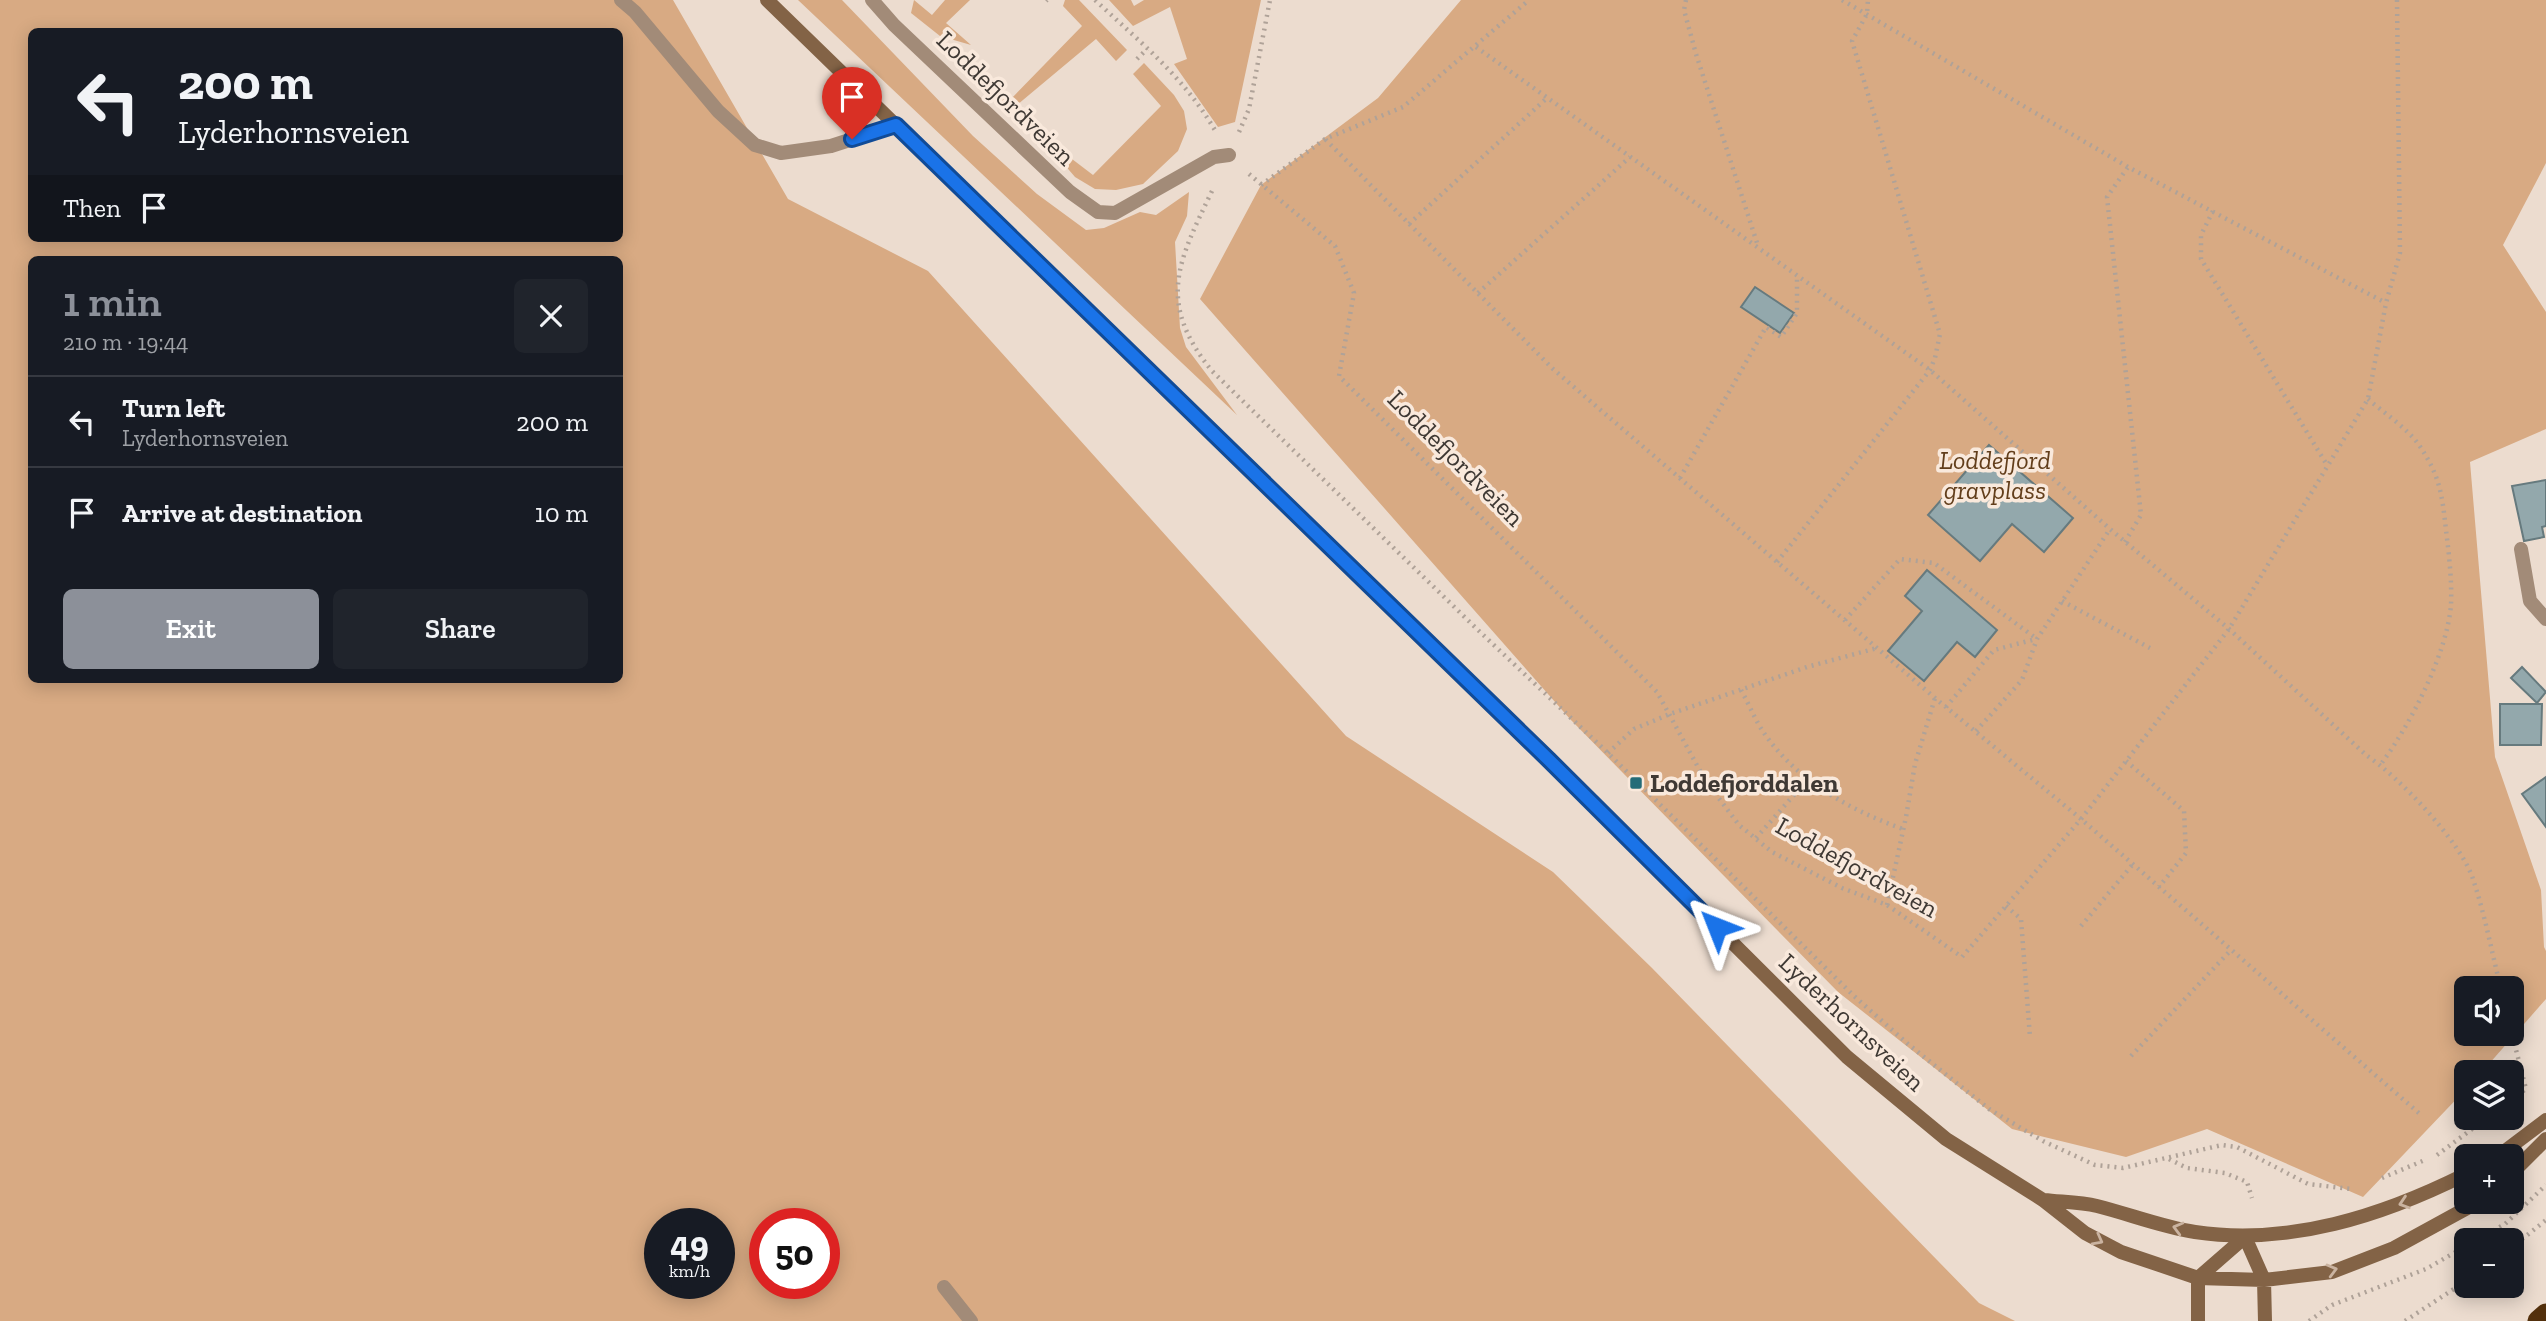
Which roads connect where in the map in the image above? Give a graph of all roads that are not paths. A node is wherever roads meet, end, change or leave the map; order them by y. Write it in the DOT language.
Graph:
graph roads {
  1 [pos="621,0"];
  2 [pos="767,0"];
  3 [pos="872,0"];
  4 [pos="896,125"];
  5 [pos="1229,155"];
  6 [pos="2521,549"];
  7 [pos="2546,619"];
  8 [pos="2546,1120"];
  9 [pos="2546,1139"];
  10 [pos="2514,1144"];
  11 [pos="2524,1161"];
  12 [pos="2454,1180"];
  13 [pos="2043,1200"];
  14 [pos="2455,1214"];
  15 [pos="2245,1237"];
  16 [pos="2198,1278"];
  17 [pos="2264,1280"];
  18 [pos="944,1287"];
  19 [pos="2546,1314"];
  20 [pos="971,1321"];
  21 [pos="2198,1321"];
  22 [pos="2265,1321"];
  23 [pos="2538,1321"];
  1 -- 4 [label="lane"];
  2 -- 4 [label="main road, Lyderhornsveien"];
  3 -- 5 [label="lane, Loddefjordveien"];
  4 -- 13 [label="main road, Lyderhornsveien"];
  6 -- 7 [label="lane"];
  8 -- 10 [label="main road"];
  9 -- 11 [label="main road"];
  12 -- 15 [label="main road, Lyderhornsveien, one-way"];
  15 -- 13 [label="main road, Lyderhornsveien, one-way"];
  13 -- 16 [label="main road, Lyderhornsveien, one-way"];
  17 -- 14 [label="main road, Lyderhornsveien, one-way"];
  15 -- 16 [label="main road"];
  15 -- 17 [label="main road"];
  16 -- 17 [label="main road, Lyderhornsveien"];
  16 -- 21 [label="main road"];
  17 -- 22 [label="main road"];
  18 -- 20 [label="lane"];
  19 -- 23 [label="highway"];
}
